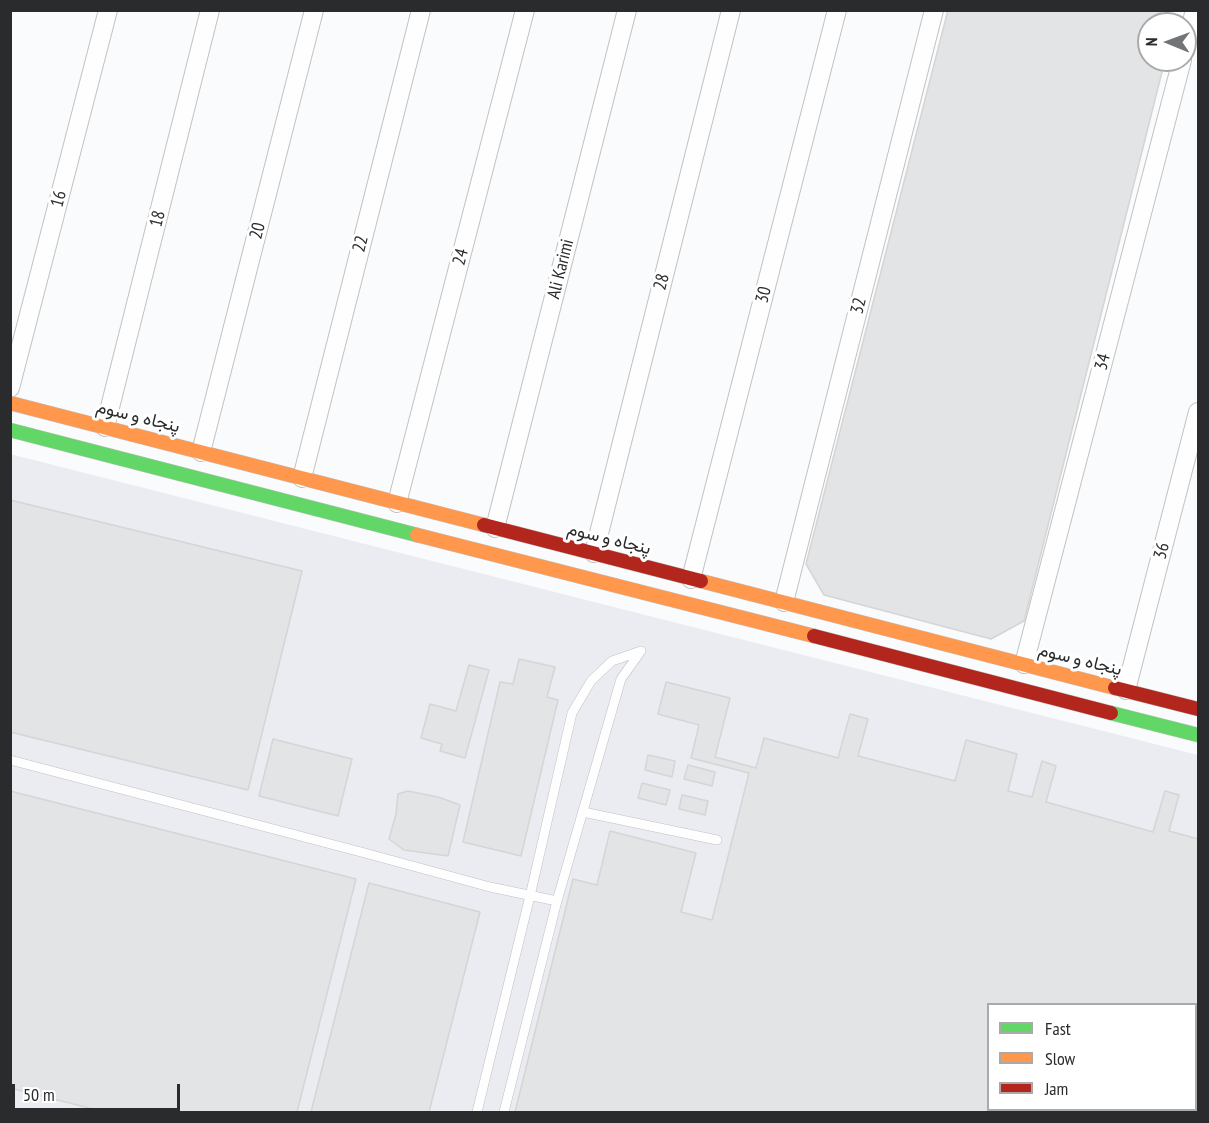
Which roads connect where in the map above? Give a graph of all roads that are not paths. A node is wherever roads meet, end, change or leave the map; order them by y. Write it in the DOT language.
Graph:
graph roads {
  1 [pos="108,10"];
  2 [pos="210,10"];
  3 [pos="315,10"];
  4 [pos="421,10"];
  5 [pos="525,10"];
  6 [pos="627,10"];
  7 [pos="731,10"];
  8 [pos="837,10"];
  9 [pos="934,10"];
  10 [pos="1179,72"];
  11 [pos="10,388"];
  12 [pos="10,403"];
  13 [pos="1198,412"];
  14 [pos="105,427"];
  15 [pos="10,430"];
  16 [pos="201,452"];
  17 [pos="302,478"];
  18 [pos="398,503"];
  19 [pos="495,528"];
  20 [pos="594,553"];
  21 [pos="691,579"];
  22 [pos="784,602"];
  23 [pos="1024,664"];
  24 [pos="1125,690"];
  25 [pos="1198,709"];
  26 [pos="1198,735"];
  27 [pos="10,760"];
  28 [pos="583,812"];
  29 [pos="717,840"];
  30 [pos="530,896"];
  31 [pos="557,901"];
  32 [pos="477,1113"];
  33 [pos="504,1113"];
  1 -- 11 [label="street, 16"];
  2 -- 14 [label="street, 18"];
  3 -- 16 [label="street, 20"];
  4 -- 17 [label="street, 22"];
  5 -- 18 [label="street, 24"];
  6 -- 19 [label="street, Ali Karimi"];
  7 -- 20 [label="street, 28"];
  8 -- 21 [label="street, 30"];
  9 -- 22 [label="street, 32"];
  10 -- 23 [label="street, 34"];
  12 -- 14 [label="street, پنجاه و سوم"];
  13 -- 24 [label="street, 36"];
  14 -- 16 [label="street, پنجاه و سوم"];
  15 -- 26 [label="street"];
  16 -- 17 [label="street, پنجاه و سوم"];
  17 -- 18 [label="street, پنجاه و سوم"];
  18 -- 19 [label="street, پنجاه و سوم"];
  19 -- 20 [label="street, پنجاه و سوم"];
  20 -- 21 [label="street, پنجاه و سوم"];
  21 -- 22 [label="street, پنجاه و سوم"];
  22 -- 23 [label="street, پنجاه و سوم"];
  23 -- 24 [label="street, پنجاه و سوم"];
  24 -- 25 [label="street, پنجاه و سوم"];
  27 -- 30 [label="lane"];
  28 -- 29 [label="lane"];
  28 -- 30 [label="lane"];
  28 -- 31 [label="lane"];
  30 -- 31 [label="lane"];
  30 -- 32 [label="lane"];
  31 -- 33 [label="lane"];
}
